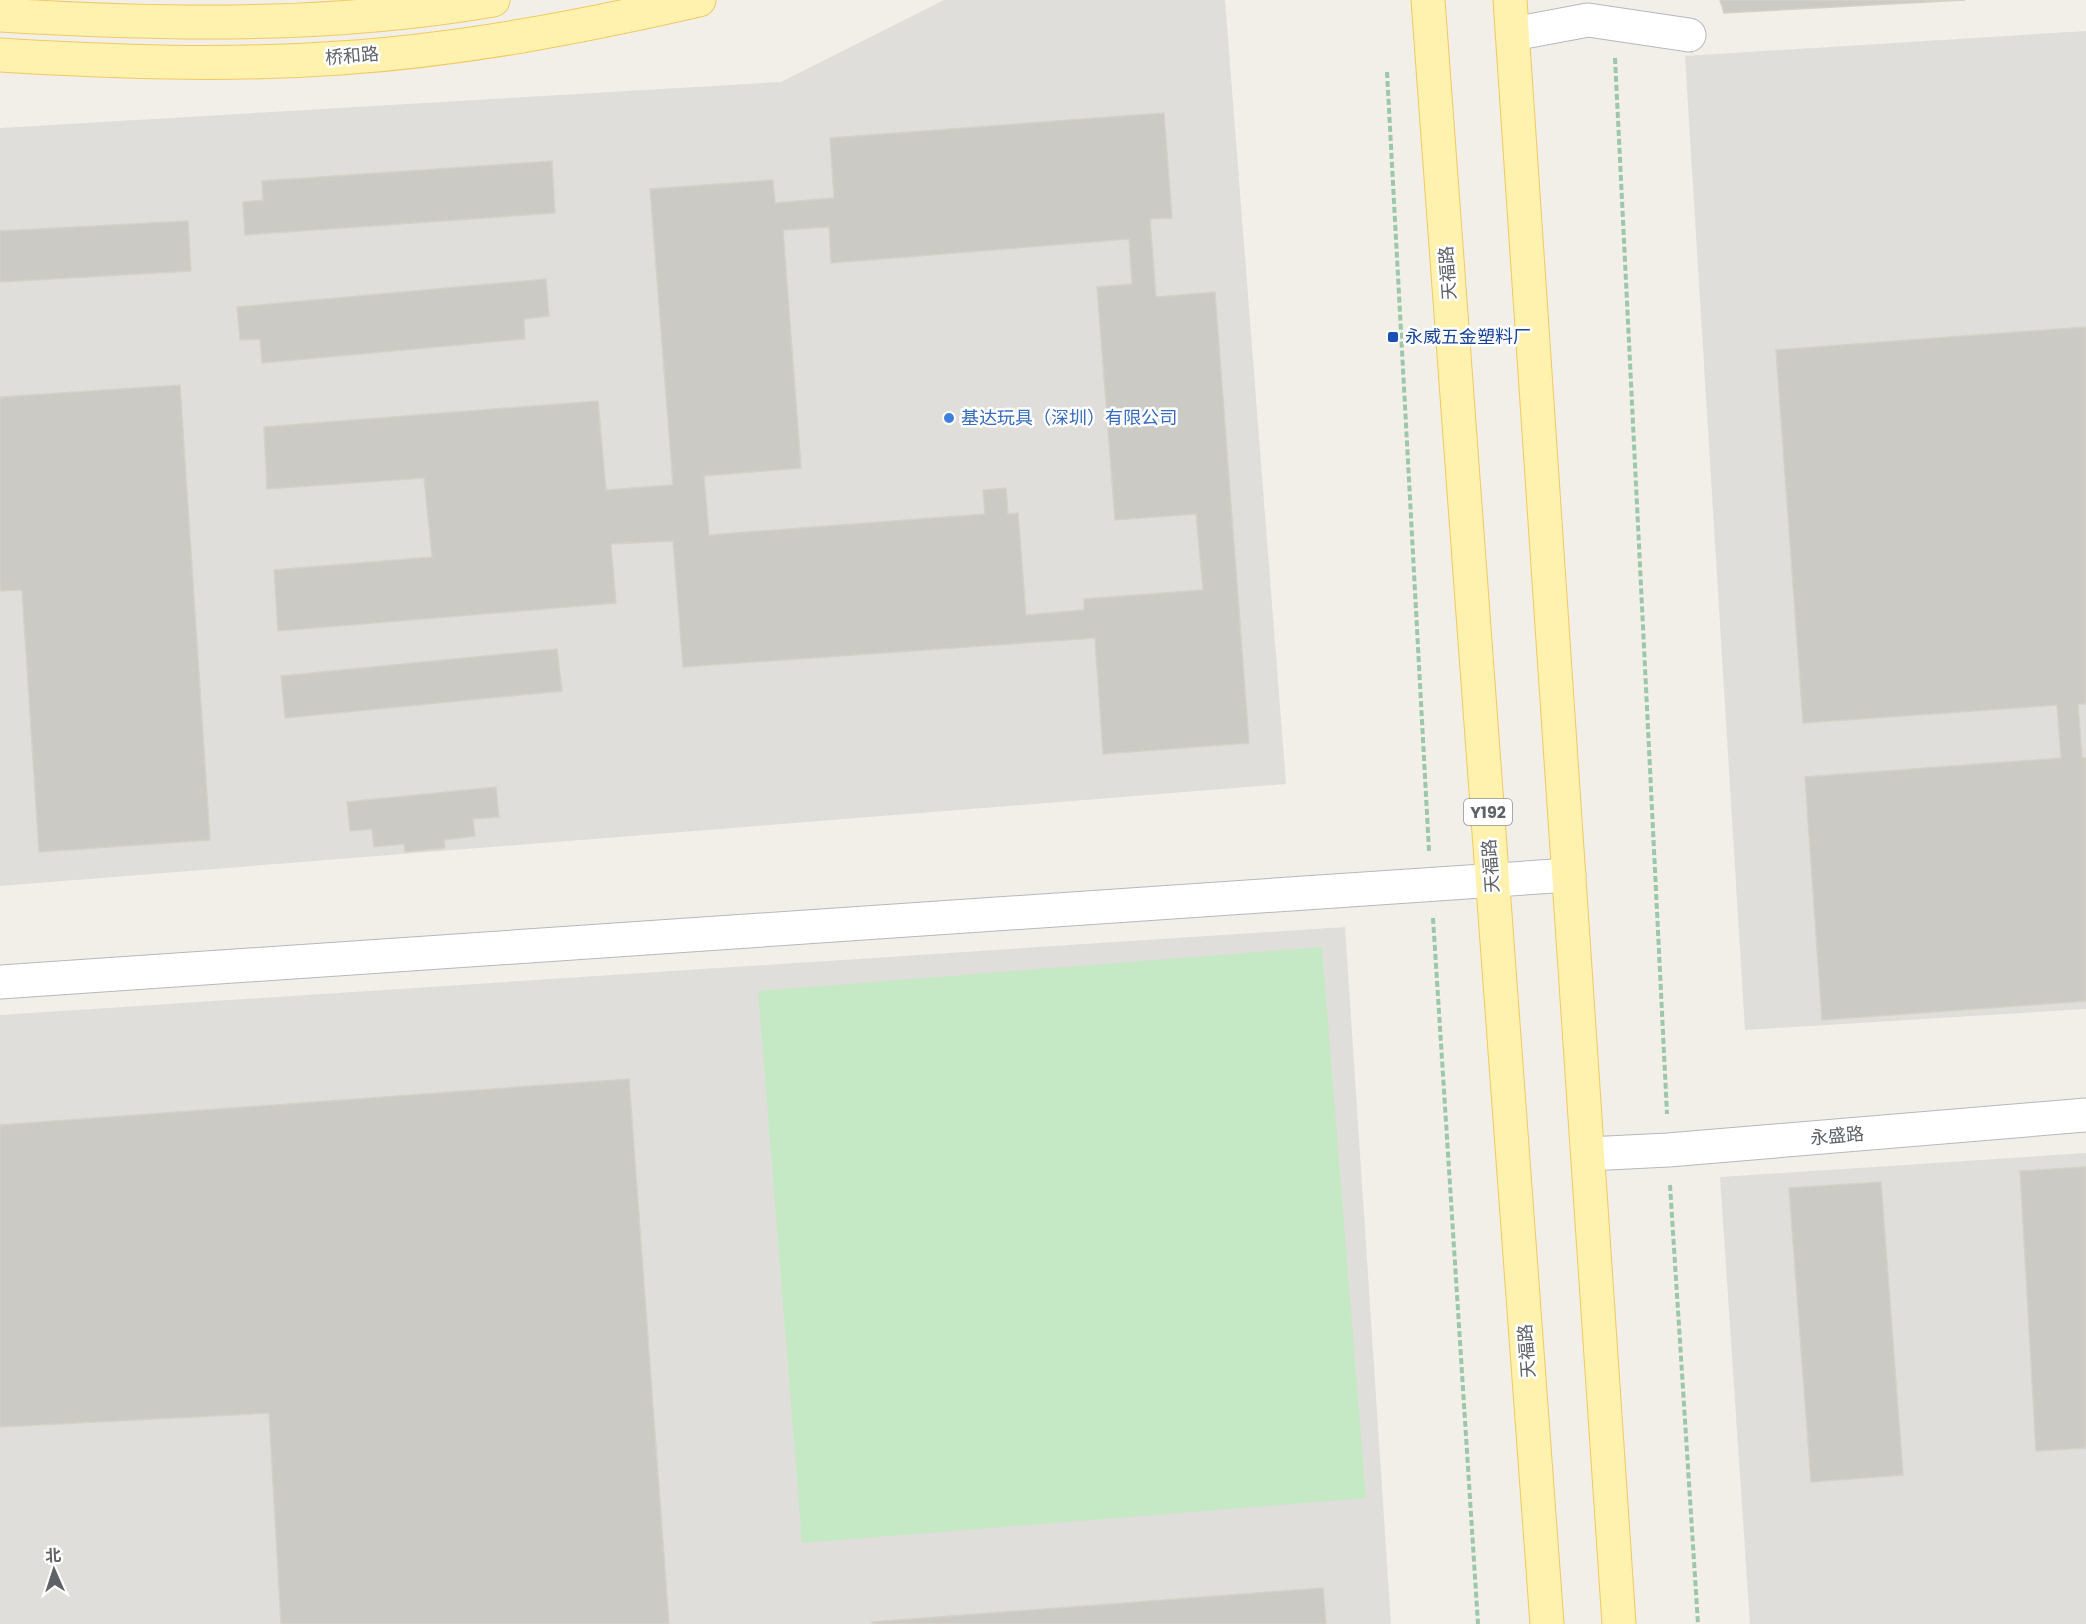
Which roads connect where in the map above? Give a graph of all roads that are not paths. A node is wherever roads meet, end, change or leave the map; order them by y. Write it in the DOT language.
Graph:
graph roads {
  1 [pos="493,0"];
  2 [pos="699,0"];
  3 [pos="1415,0"];
  4 [pos="1428,0"];
  5 [pos="1510,0"];
  6 [pos="0,15"];
  7 [pos="1513,34"];
  8 [pos="1689,35"];
  9 [pos="1431,38"];
  10 [pos="0,55"];
  11 [pos="1569,875"];
  12 [pos="1493,881"];
  13 [pos="0,982"];
  14 [pos="2086,1115"];
  15 [pos="1588,1154"];
  16 [pos="1546,1624"];
  17 [pos="1619,1624"];
  1 -- 6 [label="main road"];
  2 -- 10 [label="main road, 桥和路"];
  3 -- 9 [label="main road"];
  4 -- 9 [label="main road, 天福路 / Y192"];
  5 -- 7 [label="main road"];
  7 -- 8 [label="street"];
  7 -- 11 [label="main road"];
  9 -- 12 [label="main road, 天福路 / Y192"];
  11 -- 12 [label="street"];
  11 -- 15 [label="main road"];
  12 -- 13 [label="street"];
  12 -- 16 [label="main road, 天福路 / Y192"];
  14 -- 15 [label="street, 永盛路"];
  15 -- 17 [label="main road"];
}
